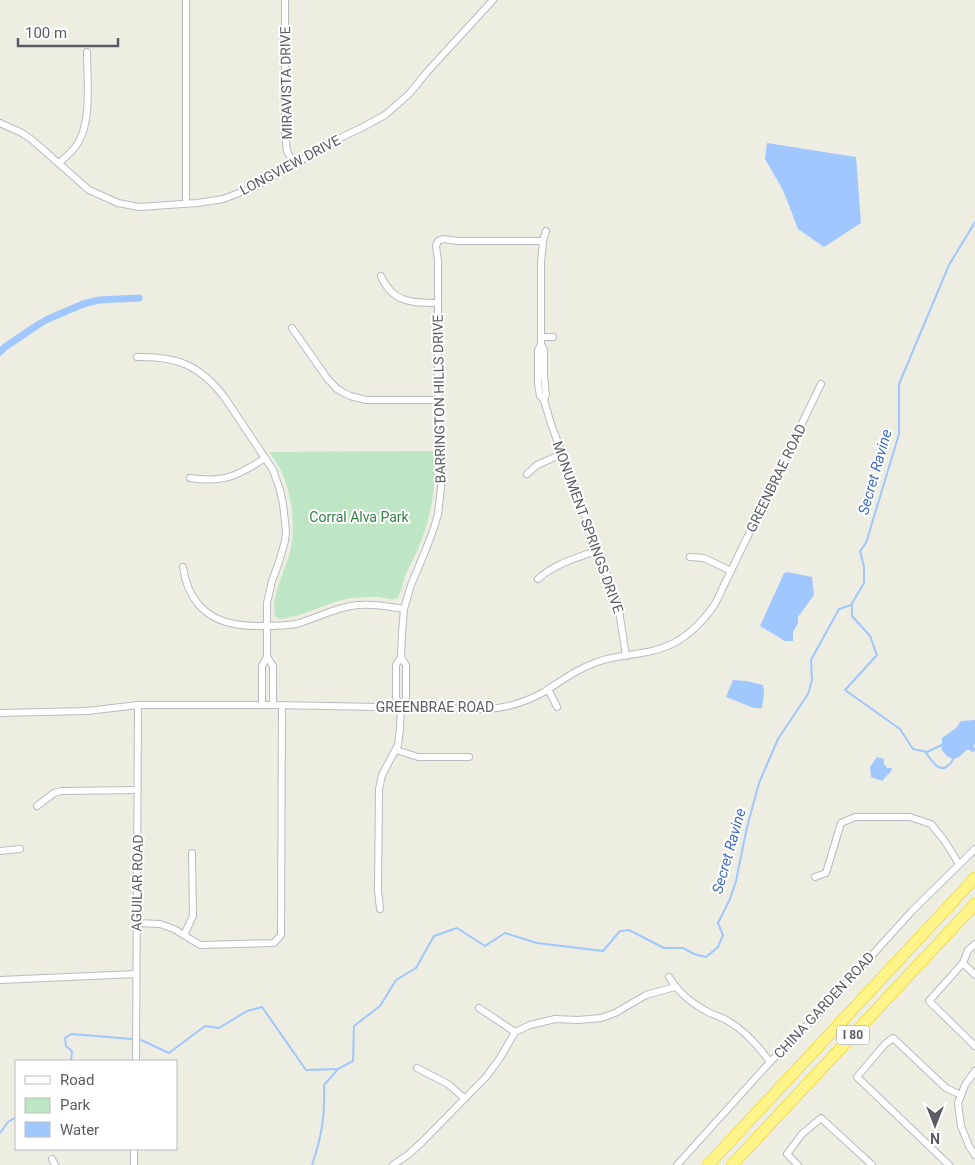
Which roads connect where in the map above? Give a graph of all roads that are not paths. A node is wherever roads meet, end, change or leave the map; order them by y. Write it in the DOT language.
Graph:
graph roads {
  1 [pos="186,0"];
  2 [pos="284,0"];
  3 [pos="493,0"];
  4 [pos="87,52"];
  5 [pos="0,124"];
  6 [pos="59,163"];
  7 [pos="294,165"];
  8 [pos="186,204"];
  9 [pos="546,231"];
  10 [pos="543,241"];
  11 [pos="381,276"];
  12 [pos="438,303"];
  13 [pos="292,328"];
  14 [pos="553,337"];
  15 [pos="541,341"];
  16 [pos="137,357"];
  17 [pos="821,384"];
  18 [pos="438,400"];
  19 [pos="562,454"];
  20 [pos="265,458"];
  21 [pos="527,474"];
  22 [pos="190,478"];
  23 [pos="598,550"];
  24 [pos="690,557"];
  25 [pos="183,566"];
  26 [pos="731,570"];
  27 [pos="538,580"];
  28 [pos="404,609"];
  29 [pos="267,626"];
  30 [pos="626,656"];
  31 [pos="267,657"];
  32 [pos="401,657"];
  33 [pos="548,689"];
  34 [pos="138,705"];
  35 [pos="262,705"];
  36 [pos="273,705"];
  37 [pos="282,706"];
  38 [pos="401,707"];
  39 [pos="557,707"];
  40 [pos="0,713"];
  41 [pos="396,750"];
  42 [pos="469,757"];
  43 [pos="138,790"];
  44 [pos="36,806"];
  45 [pos="20,849"];
  46 [pos="975,849"];
  47 [pos="0,850"];
  48 [pos="192,853"];
  49 [pos="959,864"];
  50 [pos="815,877"];
  51 [pos="975,878"];
  52 [pos="975,904"];
  53 [pos="380,909"];
  54 [pos="136,923"];
  55 [pos="184,935"];
  56 [pos="975,944"];
  57 [pos="963,963"];
  58 [pos="136,974"];
  59 [pos="975,975"];
  60 [pos="669,977"];
  61 [pos="0,980"];
  62 [pos="675,987"];
  63 [pos="479,1008"];
  64 [pos="515,1032"];
  65 [pos="975,1046"];
  66 [pos="136,1060"];
  67 [pos="770,1062"];
  68 [pos="417,1068"];
  69 [pos="975,1071"];
  70 [pos="961,1095"];
  71 [pos="464,1098"];
  72 [pos="134,1150"];
  73 [pos="975,1155"];
  74 [pos="134,1165"];
  75 [pos="393,1165"];
  76 [pos="677,1165"];
  77 [pos="708,1165"];
  78 [pos="732,1165"];
  79 [pos="798,1165"];
  80 [pos="872,1165"];
  81 [pos="949,1165"];
  1 -- 8 [label="street"];
  2 -- 7 [label="street, MIRAVISTA DRIVE"];
  3 -- 7 [label="street, LONGVIEW DRIVE"];
  4 -- 6 [label="street"];
  5 -- 6 [label="street, LONGVIEW DRIVE"];
  6 -- 8 [label="street, LONGVIEW DRIVE"];
  7 -- 8 [label="street, LONGVIEW DRIVE"];
  9 -- 10 [label="street, MONUMENT SPRINGS DRIVE"];
  10 -- 12 [label="street, BARRINGTON HILLS DRIVE"];
  10 -- 15 [label="street, MONUMENT SPRINGS DRIVE"];
  11 -- 12 [label="street"];
  12 -- 18 [label="street, BARRINGTON HILLS DRIVE"];
  13 -- 18 [label="street"];
  14 -- 15 [label="street"];
  15 -- 19 [label="street, MONUMENT SPRINGS DRIVE"];
  16 -- 20 [label="street"];
  17 -- 26 [label="street, GREENBRAE ROAD"];
  18 -- 28 [label="street, BARRINGTON HILLS DRIVE"];
  19 -- 21 [label="street"];
  19 -- 23 [label="street, MONUMENT SPRINGS DRIVE"];
  20 -- 22 [label="street"];
  20 -- 29 [label="street"];
  23 -- 27 [label="street"];
  23 -- 30 [label="street, MONUMENT SPRINGS DRIVE"];
  24 -- 26 [label="street"];
  25 -- 29 [label="street"];
  26 -- 30 [label="street, GREENBRAE ROAD"];
  28 -- 29 [label="street"];
  28 -- 32 [label="street, BARRINGTON HILLS DRIVE"];
  29 -- 31 [label="street"];
  30 -- 33 [label="street, GREENBRAE ROAD"];
  31 -- 35 [label="street"];
  31 -- 36 [label="street"];
  32 -- 38 [label="street, BARRINGTON HILLS DRIVE"];
  32 -- 38 [label="street, BARRINGTON HILLS DRIVE"];
  33 -- 38 [label="street, GREENBRAE ROAD"];
  33 -- 39 [label="street"];
  34 -- 35 [label="street, GREENBRAE ROAD"];
  34 -- 40 [label="street, GREENBRAE ROAD"];
  34 -- 43 [label="street, AGUILAR ROAD"];
  35 -- 36 [label="street, GREENBRAE ROAD"];
  36 -- 37 [label="street, GREENBRAE ROAD"];
  37 -- 38 [label="street, GREENBRAE ROAD"];
  37 -- 55 [label="street"];
  38 -- 41 [label="street"];
  41 -- 42 [label="street"];
  41 -- 53 [label="street"];
  43 -- 44 [label="street"];
  43 -- 54 [label="street, AGUILAR ROAD"];
  45 -- 47 [label="street"];
  46 -- 49 [label="street, CHINA GARDEN ROAD"];
  48 -- 55 [label="street"];
  49 -- 50 [label="street"];
  49 -- 67 [label="street, CHINA GARDEN ROAD"];
  51 -- 77 [label="highway, I 80"];
  52 -- 78 [label="highway, I 80"];
  54 -- 55 [label="street"];
  54 -- 58 [label="street, AGUILAR ROAD"];
  56 -- 57 [label="street"];
  57 -- 59 [label="street"];
  57 -- 65 [label="street"];
  58 -- 61 [label="street"];
  58 -- 66 [label="street, AGUILAR ROAD"];
  60 -- 62 [label="street"];
  62 -- 64 [label="street"];
  62 -- 67 [label="street"];
  63 -- 64 [label="street"];
  64 -- 71 [label="street"];
  67 -- 76 [label="street, CHINA GARDEN ROAD"];
  68 -- 71 [label="street"];
  69 -- 70 [label="street"];
  70 -- 73 [label="street"];
  70 -- 81 [label="street"];
  71 -- 75 [label="street"];
  72 -- 74 [label="street"];
  79 -- 80 [label="street"];
}
